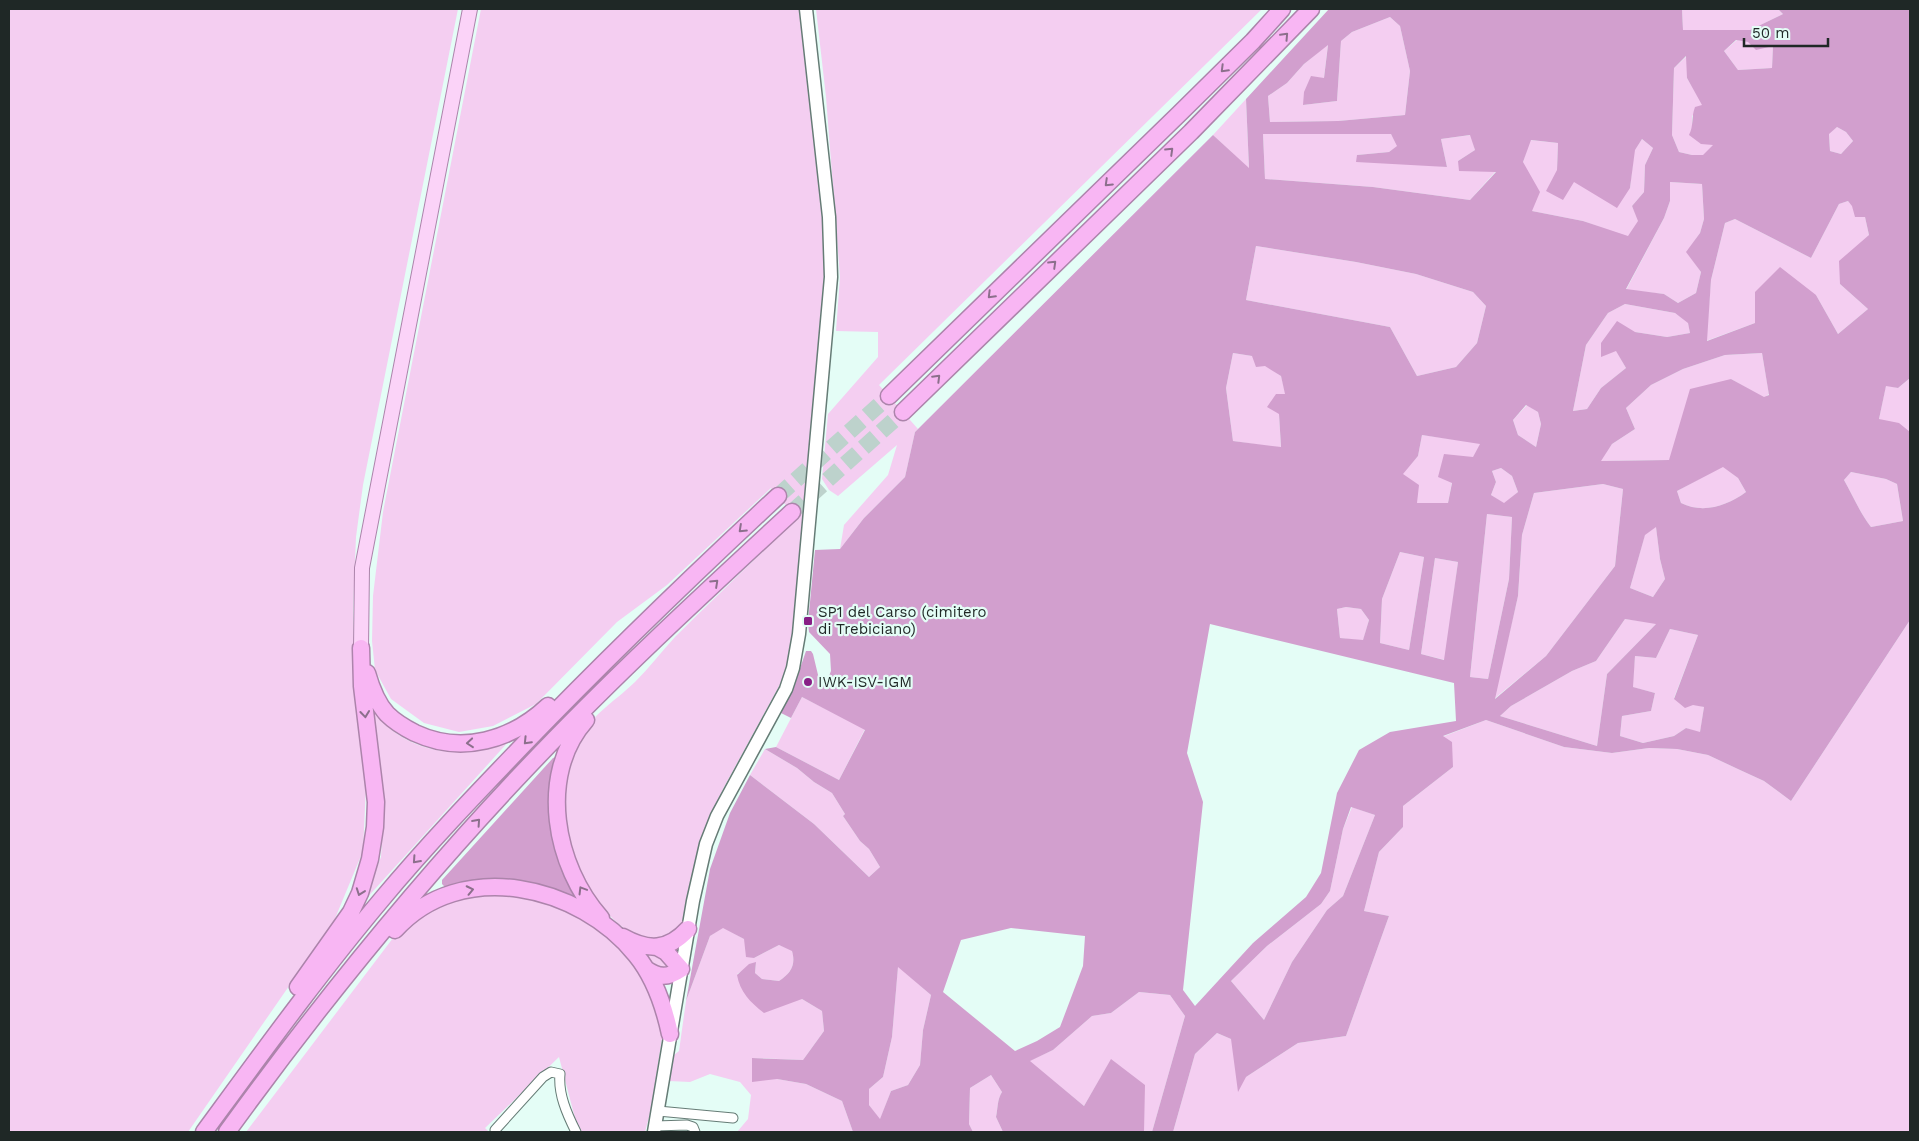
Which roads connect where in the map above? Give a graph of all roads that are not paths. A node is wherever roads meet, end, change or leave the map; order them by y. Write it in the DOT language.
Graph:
graph roads {
  1 [pos="470,9"];
  2 [pos="806,9"];
  3 [pos="1282,9"];
  4 [pos="1311,9"];
  5 [pos="888,396"];
  6 [pos="903,412"];
  7 [pos="778,496"];
  8 [pos="792,512"];
  9 [pos="674,592"];
  10 [pos="690,607"];
  11 [pos="361,648"];
  12 [pos="688,929"];
  13 [pos="613,930"];
  14 [pos="657,947"];
  15 [pos="646,969"];
  16 [pos="681,969"];
  17 [pos="670,1034"];
  18 [pos="658,1112"];
  19 [pos="733,1118"];
  20 [pos="655,1129"];
  21 [pos="495,1130"];
  22 [pos="204,1132"];
  23 [pos="227,1132"];
  24 [pos="233,1132"];
  25 [pos="576,1132"];
  26 [pos="695,1132"];
  1 -- 11 [label="main road"];
  2 -- 12 [label="main road"];
  3 -- 5 [label="highway, one-way"];
  6 -- 4 [label="highway, one-way"];
  7 -- 9 [label="highway, one-way"];
  10 -- 8 [label="highway, one-way"];
  9 -- 11 [label="highway, one-way"];
  9 -- 22 [label="highway, one-way"];
  13 -- 10 [label="highway, one-way"];
  23 -- 10 [label="highway, one-way"];
  11 -- 22 [label="highway, one-way"];
  12 -- 14 [label="highway"];
  12 -- 16 [label="main road"];
  13 -- 14 [label="highway"];
  13 -- 15 [label="highway"];
  24 -- 13 [label="highway, one-way"];
  14 -- 16 [label="highway"];
  15 -- 16 [label="highway"];
  15 -- 17 [label="highway"];
  16 -- 17 [label="main road"];
  17 -- 18 [label="main road"];
  18 -- 19 [label="street"];
  18 -- 20 [label="main road"];
  20 -- 26 [label="street"];
  21 -- 25 [label="street"];
}
